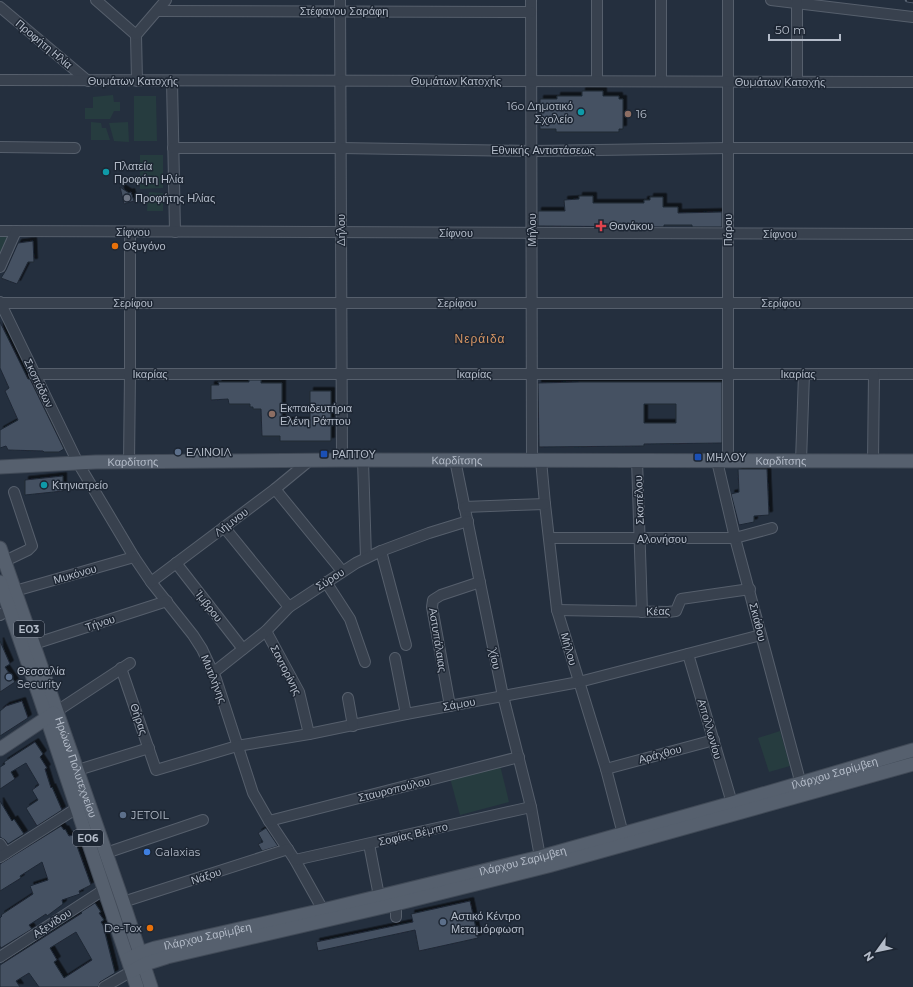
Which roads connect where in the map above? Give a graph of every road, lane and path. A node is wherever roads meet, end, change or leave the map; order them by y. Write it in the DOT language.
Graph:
graph roads {
  1 [pos="96,0"];
  2 [pos="166,0"];
  3 [pos="340,0"];
  4 [pos="531,0"];
  5 [pos="596,0"];
  6 [pos="661,0"];
  7 [pos="728,0"];
  8 [pos="771,0"];
  9 [pos="797,3"];
  10 [pos="0,7"];
  11 [pos="157,11"];
  12 [pos="340,12"];
  13 [pos="531,12"];
  14 [pos="913,17"];
  15 [pos="136,35"];
  16 [pos="0,80"];
  17 [pos="88,81"];
  18 [pos="137,81"];
  19 [pos="172,81"];
  20 [pos="340,81"];
  21 [pos="531,81"];
  22 [pos="597,81"];
  23 [pos="661,81"];
  24 [pos="728,82"];
  25 [pos="797,82"];
  26 [pos="913,82"];
  27 [pos="0,147"];
  28 [pos="75,148"];
  29 [pos="173,148"];
  30 [pos="341,148"];
  31 [pos="728,148"];
  32 [pos="913,148"];
  33 [pos="532,151"];
  34 [pos="0,231"];
  35 [pos="16,231"];
  36 [pos="130,232"];
  37 [pos="175,232"];
  38 [pos="341,232"];
  39 [pos="532,233"];
  40 [pos="728,233"];
  41 [pos="913,234"];
  42 [pos="0,267"];
  43 [pos="0,302"];
  44 [pos="130,303"];
  45 [pos="341,303"];
  46 [pos="532,303"];
  47 [pos="728,303"];
  48 [pos="913,303"];
  49 [pos="34,374"];
  50 [pos="130,374"];
  51 [pos="341,374"];
  52 [pos="532,374"];
  53 [pos="728,374"];
  54 [pos="804,374"];
  55 [pos="874,374"];
  56 [pos="913,374"];
  57 [pos="342,460"];
  58 [pos="363,460"];
  59 [pos="455,460"];
  60 [pos="537,460"];
  61 [pos="637,460"];
  62 [pos="309,461"];
  63 [pos="723,461"];
  64 [pos="801,461"];
  65 [pos="873,461"];
  66 [pos="913,461"];
  67 [pos="129,462"];
  68 [pos="78,463"];
  69 [pos="0,467"];
  70 [pos="275,489"];
  71 [pos="14,492"];
  72 [pos="545,504"];
  73 [pos="464,507"];
  74 [pos="468,521"];
  75 [pos="224,527"];
  76 [pos="772,528"];
  77 [pos="550,538"];
  78 [pos="735,538"];
  79 [pos="640,539"];
  80 [pos="0,548"];
  81 [pos="381,551"];
  82 [pos="134,557"];
  83 [pos="366,558"];
  84 [pos="5,561"];
  85 [pos="176,563"];
  86 [pos="342,571"];
  87 [pos="0,582"];
  88 [pos="151,582"];
  89 [pos="326,582"];
  90 [pos="480,582"];
  91 [pos="750,589"];
  92 [pos="15,591"];
  93 [pos="167,601"];
  94 [pos="289,607"];
  95 [pos="557,610"];
  96 [pos="5,612"];
  97 [pos="642,612"];
  98 [pos="266,631"];
  99 [pos="761,635"];
  100 [pos="34,644"];
  101 [pos="406,645"];
  102 [pos="243,649"];
  103 [pos="688,654"];
  104 [pos="395,658"];
  105 [pos="365,662"];
  106 [pos="214,672"];
  107 [pos="579,682"];
  108 [pos="503,696"];
  109 [pos="348,698"];
  110 [pos="450,706"];
  111 [pos="52,714"];
  112 [pos="406,714"];
  113 [pos="353,726"];
  114 [pos="309,734"];
  115 [pos="714,740"];
  116 [pos="237,746"];
  117 [pos="149,748"];
  118 [pos="0,749"];
  119 [pos="913,750"];
  120 [pos="519,757"];
  121 [pos="913,764"];
  122 [pos="606,769"];
  123 [pos="78,770"];
  124 [pos="156,770"];
  125 [pos="802,789"];
  126 [pos="732,803"];
  127 [pos="531,807"];
  128 [pos="77,808"];
  129 [pos="203,820"];
  130 [pos="269,821"];
  131 [pos="623,834"];
  132 [pos="0,844"];
  133 [pos="369,844"];
  134 [pos="288,849"];
  135 [pos="106,853"];
  136 [pos="3,855"];
  137 [pos="540,857"];
  138 [pos="295,860"];
  139 [pos="105,889"];
  140 [pos="378,896"];
  141 [pos="123,902"];
  142 [pos="322,910"];
  143 [pos="0,957"];
  144 [pos="136,962"];
  145 [pos="104,987"];
  146 [pos="138,987"];
  147 [pos="151,987"];
  1 -- 15 [label="street"];
  2 -- 11 [label="street"];
  3 -- 12 [label="street, Δήλου"];
  4 -- 13 [label="street, Μήλου"];
  5 -- 22 [label="street"];
  6 -- 23 [label="street"];
  7 -- 24 [label="street, Πάρου"];
  8 -- 9 [label="street"];
  9 -- 14 [label="street"];
  9 -- 25 [label="street"];
  10 -- 17 [label="street, Προφήτη Ηλία"];
  11 -- 12 [label="street, Στέφανου Σαράφη"];
  11 -- 15 [label="street"];
  12 -- 13 [label="street, Στέφανου Σαράφη"];
  12 -- 20 [label="street, Δήλου"];
  13 -- 21 [label="street, Μήλου"];
  15 -- 18 [label="street"];
  16 -- 17 [label="street, Θυμάτων Κατοχής"];
  17 -- 18 [label="street, Θυμάτων Κατοχής"];
  18 -- 19 [label="street, Θυμάτων Κατοχής"];
  19 -- 20 [label="street, Θυμάτων Κατοχής"];
  19 -- 29 [label="street"];
  20 -- 21 [label="street, Θυμάτων Κατοχής"];
  20 -- 30 [label="street, Δήλου"];
  21 -- 22 [label="street, Θυμάτων Κατοχής"];
  21 -- 33 [label="street, Μήλου"];
  22 -- 23 [label="street, Θυμάτων Κατοχής"];
  23 -- 24 [label="street, Θυμάτων Κατοχής"];
  24 -- 25 [label="street, Θυμάτων Κατοχής"];
  24 -- 31 [label="street, Πάρου"];
  25 -- 26 [label="street, Θυμάτων Κατοχής"];
  27 -- 28 [label="street"];
  29 -- 30 [label="street, Εθνικής Αντιστάσεως"];
  29 -- 37 [label="street"];
  30 -- 33 [label="street, Εθνικής Αντιστάσεως"];
  30 -- 38 [label="street, Δήλου"];
  31 -- 32 [label="street, Εθνικής Αντιστάσεως"];
  31 -- 33 [label="street, Εθνικής Αντιστάσεως"];
  31 -- 40 [label="street, Πάρου"];
  33 -- 39 [label="street, Μήλου"];
  34 -- 35 [label="street, Σίφνου"];
  35 -- 36 [label="street, Σίφνου"];
  35 -- 42 [label="street"];
  36 -- 37 [label="street, Σίφνου"];
  36 -- 44 [label="street"];
  37 -- 38 [label="street, Σίφνου"];
  38 -- 39 [label="street, Σίφνου"];
  38 -- 45 [label="street, Δήλου"];
  39 -- 40 [label="street, Σίφνου"];
  39 -- 46 [label="street, Μήλου"];
  40 -- 41 [label="street, Σίφνου"];
  40 -- 47 [label="street, Πάρου"];
  43 -- 44 [label="street, Σερίφου"];
  43 -- 49 [label="street, Σκοπάδων"];
  44 -- 45 [label="street, Σερίφου"];
  44 -- 50 [label="street"];
  45 -- 46 [label="street, Σερίφου"];
  45 -- 51 [label="street, Δήλου"];
  46 -- 47 [label="street, Σερίφου"];
  46 -- 52 [label="street, Μήλου"];
  47 -- 48 [label="street, Σερίφου"];
  47 -- 53 [label="street, Πάρου"];
  49 -- 50 [label="street, Ικαρίας"];
  49 -- 68 [label="street, Σκοπάδων"];
  50 -- 51 [label="street, Ικαρίας"];
  50 -- 67 [label="street"];
  51 -- 52 [label="street, Ικαρίας"];
  51 -- 57 [label="street, Δήλου"];
  52 -- 53 [label="street, Ικαρίας"];
  52 -- 60 [label="street, Μήλου"];
  53 -- 54 [label="street, Ικαρίας"];
  53 -- 63 [label="street, Πάρου"];
  54 -- 55 [label="street, Ικαρίας"];
  54 -- 64 [label="street"];
  55 -- 56 [label="street, Ικαρίας"];
  55 -- 65 [label="street"];
  57 -- 58 [label="main road, Καρδίτσης"];
  57 -- 62 [label="main road, Καρδίτσης"];
  58 -- 59 [label="main road, Καρδίτσης"];
  58 -- 83 [label="street"];
  59 -- 60 [label="main road, Καρδίτσης"];
  59 -- 73 [label="street, Χίου"];
  60 -- 61 [label="main road, Καρδίτσης"];
  60 -- 72 [label="street, Μήλου"];
  61 -- 63 [label="main road, Καρδίτσης"];
  61 -- 79 [label="street, Σκοπέλου"];
  62 -- 67 [label="main road, Καρδίτσης"];
  62 -- 70 [label="street, Λήμνου"];
  63 -- 64 [label="main road, Καρδίτσης"];
  63 -- 78 [label="street, Σκιάθου"];
  64 -- 65 [label="main road, Καρδίτσης"];
  65 -- 66 [label="main road, Καρδίτσης"];
  67 -- 68 [label="main road, Καρδίτσης"];
  68 -- 69 [label="main road, Καρδίτσης"];
  68 -- 82 [label="street, Μυτιλήνης"];
  70 -- 75 [label="street, Λήμνου"];
  70 -- 86 [label="street"];
  71 -- 84 [label="street"];
  72 -- 73 [label="street"];
  72 -- 77 [label="street, Μήλου"];
  73 -- 74 [label="street, Χίου"];
  74 -- 81 [label="street, Σύρου"];
  74 -- 90 [label="street, Χίου"];
  75 -- 85 [label="street, Λήμνου"];
  75 -- 94 [label="street"];
  76 -- 78 [label="street, Αλονήσου"];
  77 -- 79 [label="street, Αλονήσου"];
  77 -- 95 [label="street, Μήλου"];
  78 -- 79 [label="street, Αλονήσου"];
  78 -- 91 [label="street, Σκιάθου"];
  79 -- 97 [label="street, Σκοπέλου"];
  80 -- 84 [label="main road, Ηρώων Πολυτεχνείου / ΕΟ3"];
  81 -- 83 [label="street, Σύρου"];
  81 -- 101 [label="street"];
  82 -- 88 [label="street, Μυτιλήνης"];
  82 -- 92 [label="street, Μυκόνου"];
  83 -- 86 [label="street, Σύρου"];
  84 -- 92 [label="main road, Ηρώων Πολυτεχνείου / ΕΟ3"];
  85 -- 88 [label="street, Λήμνου"];
  85 -- 102 [label="street, Ίμβρου"];
  86 -- 89 [label="street, Σύρου"];
  87 -- 96 [label="main road, Ηρώων Πολυτεχνείου / ΕΟ6"];
  88 -- 93 [label="street, Μυτιλήνης"];
  89 -- 94 [label="street, Σύρου"];
  89 -- 105 [label="street"];
  90 -- 108 [label="street, Χίου"];
  90 -- 110 [label="street, Αστυπάλαιας"];
  91 -- 97 [label="street, Κέας"];
  91 -- 99 [label="street, Σκιάθου"];
  92 -- 100 [label="main road, Ηρώων Πολυτεχνείου / ΕΟ3"];
  93 -- 100 [label="street, Τήνου"];
  93 -- 106 [label="street, Μυτιλήνης"];
  94 -- 98 [label="street, Σύρου"];
  95 -- 97 [label="street, Κέας"];
  95 -- 107 [label="street, Μήλου"];
  96 -- 111 [label="main road, Ηρώων Πολυτεχνείου / ΕΟ6"];
  98 -- 102 [label="street, Σύρου"];
  98 -- 114 [label="street, Σαντορίνης"];
  99 -- 103 [label="street, Σάμου"];
  99 -- 125 [label="street, Σκιάθου"];
  100 -- 111 [label="main road, Ηρώων Πολυτεχνείου / ΕΟ3"];
  102 -- 106 [label="street, Σύρου"];
  103 -- 107 [label="street, Σάμου"];
  103 -- 115 [label="street, Απολλωνίου"];
  104 -- 112 [label="street"];
  106 -- 116 [label="street, Μυτιλήνης"];
  107 -- 108 [label="street, Σάμου"];
  107 -- 122 [label="street, Μήλου"];
  108 -- 110 [label="street, Σάμου"];
  108 -- 120 [label="street, Χίου"];
  109 -- 113 [label="street"];
  110 -- 112 [label="street, Σάμου"];
  111 -- 117 [label="street, Θήρας"];
  111 -- 118 [label="main road"];
  111 -- 123 [label="main road, Ηρώων Πολυτεχνείου / ΕΟ6"];
  111 -- 128 [label="main road, Ηρώων Πολυτεχνείου / ΕΟ6"];
  112 -- 113 [label="street, Σάμου"];
  113 -- 114 [label="street, Σάμου"];
  114 -- 116 [label="street, Σάμου"];
  115 -- 122 [label="street, Αράχθου"];
  115 -- 126 [label="street, Απολλωνίου"];
  116 -- 124 [label="street, Σάμου"];
  116 -- 130 [label="street, Μυτιλήνης"];
  117 -- 123 [label="street"];
  117 -- 124 [label="street, Θήρας"];
  119 -- 125 [label="main road, Ιλάρχου Σαρίμβεη"];
  120 -- 127 [label="street, Χίου"];
  120 -- 130 [label="street, Σταυροπούλου"];
  121 -- 125 [label="main road, Ιλάρχου Σαρίμβεη"];
  122 -- 131 [label="street, Μήλου"];
  123 -- 135 [label="main road, Ηρώων Πολυτεχνείου / ΕΟ6"];
  125 -- 126 [label="main road, Ιλάρχου Σαρίμβεη"];
  125 -- 144 [label="main road, Ιλάρχου Σαρίμβεη"];
  126 -- 131 [label="main road, Ιλάρχου Σαρίμβεη"];
  127 -- 133 [label="street, Σοφίας Βέμπο"];
  127 -- 137 [label="street, Χίου"];
  128 -- 136 [label="street"];
  128 -- 139 [label="main road, Ηρώων Πολυτεχνείου / ΕΟ6"];
  129 -- 135 [label="street"];
  130 -- 134 [label="street, Μυτιλήνης"];
  131 -- 137 [label="main road, Ιλάρχου Σαρίμβεη"];
  132 -- 136 [label="street"];
  133 -- 138 [label="street, Σοφίας Βέμπο"];
  133 -- 140 [label="street"];
  134 -- 138 [label="street, Μυτιλήνης"];
  134 -- 141 [label="street, Νάξου"];
  135 -- 141 [label="main road, Ηρώων Πολυτεχνείου / ΕΟ6"];
  137 -- 140 [label="main road, Ιλάρχου Σαρίμβεη"];
  138 -- 142 [label="street, Μυτιλήνης"];
  139 -- 143 [label="street, Αξενίδου"];
  139 -- 144 [label="main road, Ηρώων Πολυτεχνείου / ΕΟ6"];
  140 -- 142 [label="main road, Ιλάρχου Σαρίμβεη"];
  141 -- 144 [label="main road, Ηρώων Πολυτεχνείου / ΕΟ6"];
  142 -- 144 [label="main road, Ιλάρχου Σαρίμβεη"];
  144 -- 145 [label="street"];
  144 -- 146 [label="main road, Ηρώων Πολυτεχνείου / ΕΟ6"];
  144 -- 147 [label="main road, Ηρώων Πολυτεχνείου / ΕΟ6"];
}
